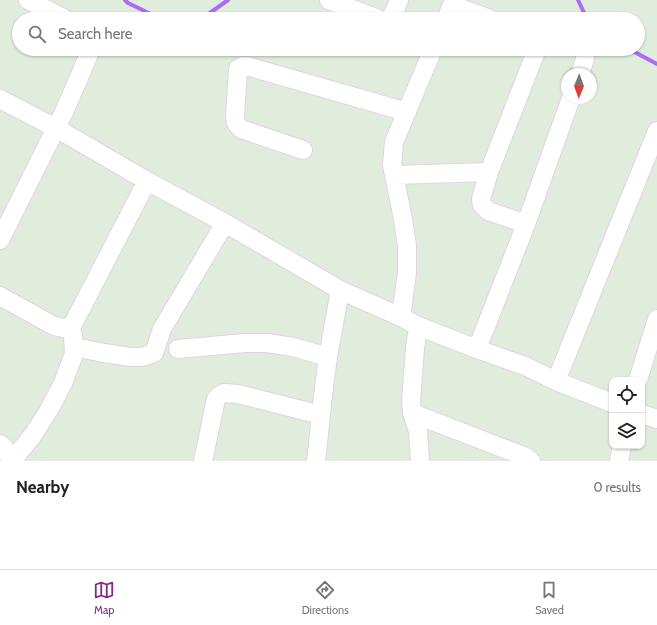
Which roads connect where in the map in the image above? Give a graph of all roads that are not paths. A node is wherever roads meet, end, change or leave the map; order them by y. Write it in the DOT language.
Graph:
graph roads {
  1 [pos="28,0"];
  2 [pos="329,0"];
  3 [pos="399,0"];
  4 [pos="445,8"];
  5 [pos="52,12"];
  6 [pos="360,12"];
  7 [pos="394,12"];
  8 [pos="461,12"];
  9 [pos="88,56"];
  10 [pos="430,56"];
  11 [pos="534,56"];
  12 [pos="0,99"];
  13 [pos="569,104"];
  14 [pos="407,112"];
  15 [pos="56,128"];
  16 [pos="657,131"];
  17 [pos="303,150"];
  18 [pos="489,172"];
  19 [pos="394,176"];
  20 [pos="147,181"];
  21 [pos="225,223"];
  22 [pos="526,224"];
  23 [pos="0,240"];
  24 [pos="340,290"];
  25 [pos="0,296"];
  26 [pos="402,317"];
  27 [pos="657,319"];
  28 [pos="72,326"];
  29 [pos="418,326"];
  30 [pos="74,347"];
  31 [pos="178,349"];
  32 [pos="477,349"];
  33 [pos="328,357"];
  34 [pos="639,377"];
  35 [pos="556,381"];
  36 [pos="609,402"];
  37 [pos="412,413"];
  38 [pos="320,415"];
  39 [pos="645,415"];
  40 [pos="657,419"];
  41 [pos="0,444"];
  42 [pos="621,449"];
  43 [pos="11,461"];
  44 [pos="203,461"];
  45 [pos="316,461"];
  46 [pos="420,461"];
  47 [pos="530,461"];
  48 [pos="619,461"];
  1 -- 5 [label="street"];
  2 -- 6 [label="street"];
  3 -- 7 [label="street"];
  4 -- 8 [label="street"];
  9 -- 15 [label="street"];
  10 -- 14 [label="street"];
  11 -- 18 [label="street"];
  12 -- 15 [label="street"];
  13 -- 22 [label="street"];
  14 -- 17 [label="street"];
  14 -- 19 [label="street"];
  15 -- 20 [label="street"];
  15 -- 23 [label="street"];
  16 -- 35 [label="street"];
  18 -- 19 [label="street"];
  18 -- 22 [label="street"];
  19 -- 26 [label="street"];
  20 -- 21 [label="street"];
  20 -- 28 [label="street"];
  21 -- 24 [label="street"];
  21 -- 30 [label="street"];
  22 -- 32 [label="street"];
  24 -- 26 [label="street"];
  24 -- 33 [label="street"];
  25 -- 28 [label="street"];
  26 -- 29 [label="street"];
  27 -- 34 [label="street"];
  28 -- 30 [label="street"];
  29 -- 32 [label="street"];
  29 -- 37 [label="street"];
  30 -- 43 [label="street"];
  31 -- 33 [label="street"];
  32 -- 35 [label="street"];
  33 -- 38 [label="street"];
  35 -- 36 [label="street"];
  37 -- 46 [label="street"];
  37 -- 47 [label="street"];
  38 -- 44 [label="street"];
  38 -- 45 [label="street"];
  39 -- 40 [label="street"];
  41 -- 43 [label="street"];
  42 -- 48 [label="street"];
}
